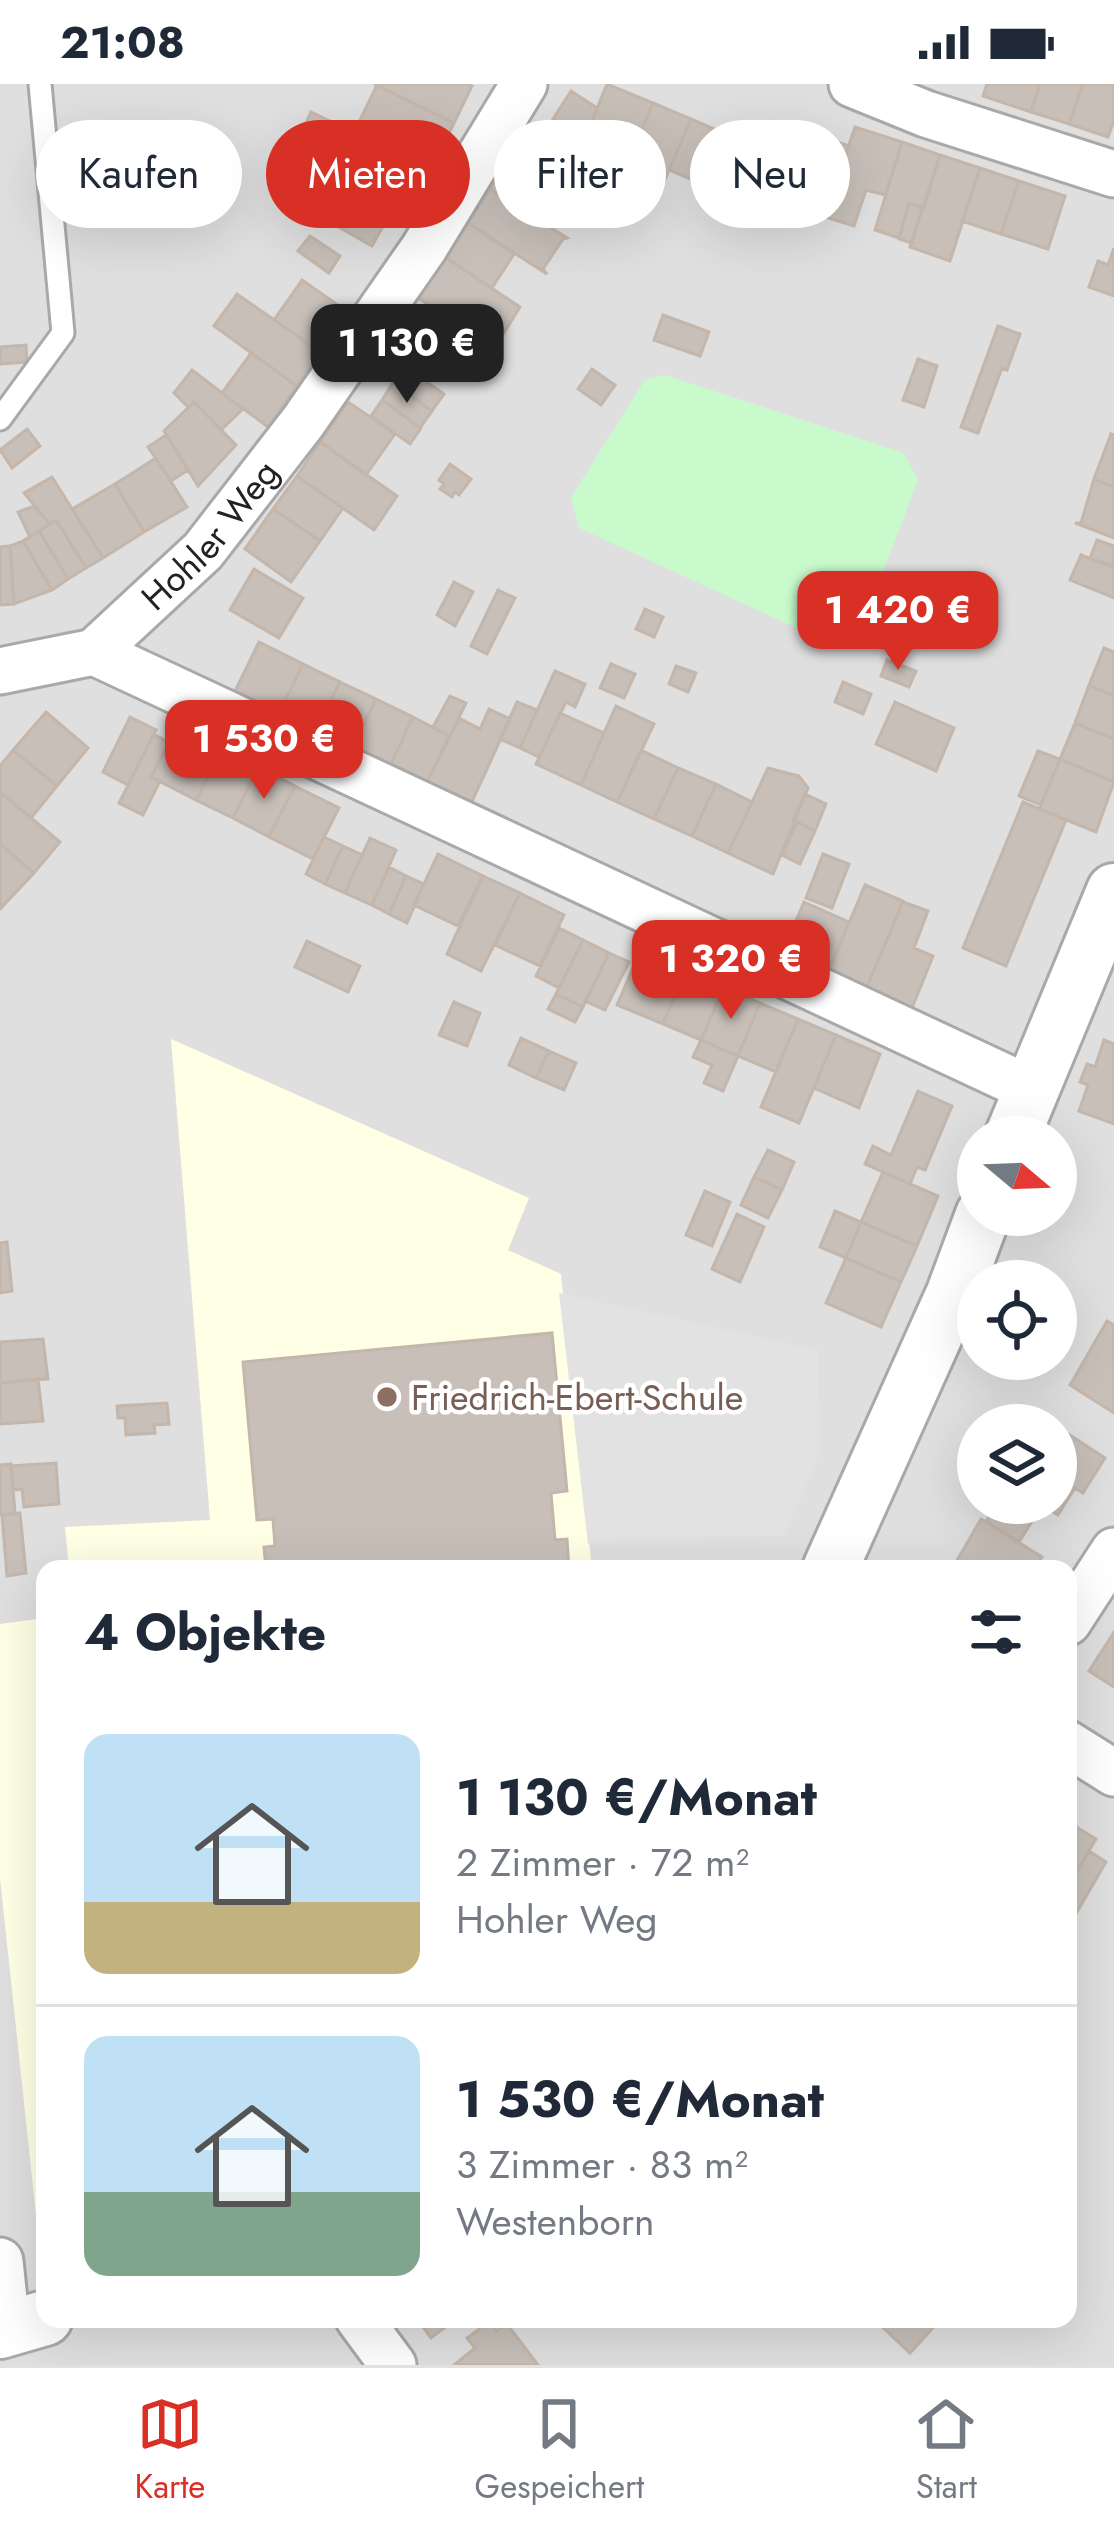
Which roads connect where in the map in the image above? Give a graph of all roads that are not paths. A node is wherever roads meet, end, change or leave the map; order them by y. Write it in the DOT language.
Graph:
graph roads {
  1 [pos="40,84"];
  2 [pos="524,84"];
  3 [pos="852,84"];
  4 [pos="931,99"];
  5 [pos="1114,174"];
  6 [pos="0,419"];
  7 [pos="94,652"];
  8 [pos="0,671"];
  9 [pos="1114,891"];
  10 [pos="1021,1113"];
  11 [pos="975,1236"];
  12 [pos="1114,1551"];
  13 [pos="834,1560"];
  14 [pos="1077,1608"];
  15 [pos="1077,1749"];
  16 [pos="1114,1772"];
  17 [pos="0,2261"];
  18 [pos="17,2326"];
  19 [pos="366,2328"];
  20 [pos="393,2365"];
  1 -- 6 [label="lane"];
  2 -- 7 [label="street, Hohler Weg"];
  3 -- 4 [label="street"];
  4 -- 5 [label="street"];
  7 -- 8 [label="street"];
  7 -- 10 [label="street"];
  9 -- 10 [label="street"];
  11 -- 13 [label="street"];
  12 -- 14 [label="street"];
  15 -- 16 [label="street"];
  17 -- 18 [label="street"];
  19 -- 20 [label="street"];
}
